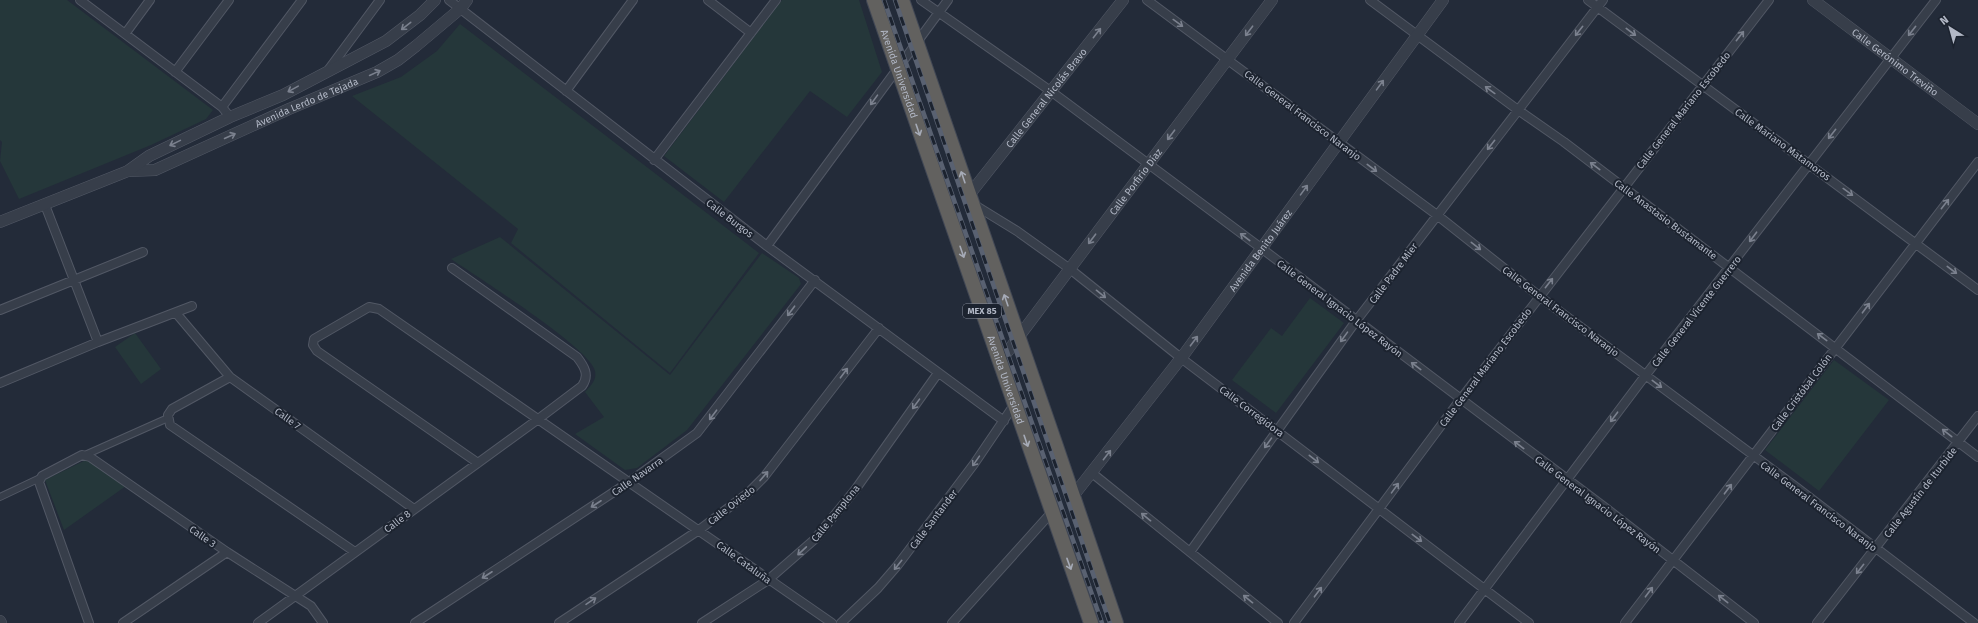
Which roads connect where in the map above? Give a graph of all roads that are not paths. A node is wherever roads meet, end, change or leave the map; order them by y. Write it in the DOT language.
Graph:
graph roads {
  1 [pos="80,0"];
  2 [pos="150,0"];
  3 [pos="229,0"];
  4 [pos="302,0"];
  5 [pos="380,0"];
  6 [pos="436,0"];
  7 [pos="449,0"];
  8 [pos="467,0"];
  9 [pos="632,0"];
  10 [pos="708,0"];
  11 [pos="776,0"];
  12 [pos="874,0"];
  13 [pos="902,0"];
  14 [pos="920,0"];
  15 [pos="948,0"];
  16 [pos="1123,0"];
  17 [pos="1147,0"];
  18 [pos="1272,0"];
  19 [pos="1370,0"];
  20 [pos="1443,0"];
  21 [pos="1588,0"];
  22 [pos="1603,0"];
  23 [pos="1769,0"];
  24 [pos="1813,0"];
  25 [pos="1936,0"];
  26 [pos="1597,7"];
  27 [pos="460,9"];
  28 [pos="939,13"];
  29 [pos="751,33"];
  30 [pos="125,34"];
  31 [pos="1416,35"];
  32 [pos="917,41"];
  33 [pos="1890,58"];
  34 [pos="1228,59"];
  35 [pos="897,68"];
  36 [pos="328,70"];
  37 [pos="175,72"];
  38 [pos="1702,85"];
  39 [pos="566,91"];
  40 [pos="1052,92"];
  41 [pos="222,107"];
  42 [pos="1518,110"];
  43 [pos="230,117"];
  44 [pos="1978,124"];
  45 [pos="1339,143"];
  46 [pos="654,160"];
  47 [pos="1978,162"];
  48 [pos="1809,163"];
  49 [pos="1148,165"];
  50 [pos="128,171"];
  51 [pos="1623,187"];
  52 [pos="970,199"];
  53 [pos="45,205"];
  54 [pos="1437,215"];
  55 [pos="0,222"];
  56 [pos="1916,242"];
  57 [pos="767,246"];
  58 [pos="1261,248"];
  59 [pos="143,252"];
  60 [pos="452,268"];
  61 [pos="1730,268"];
  62 [pos="1070,269"];
  63 [pos="73,280"];
  64 [pos="815,280"];
  65 [pos="1978,290"];
  66 [pos="1539,296"];
  67 [pos="192,306"];
  68 [pos="0,310"];
  69 [pos="176,313"];
  70 [pos="1356,321"];
  71 [pos="879,328"];
  72 [pos="1018,336"];
  73 [pos="98,342"];
  74 [pos="1836,347"];
  75 [pos="1181,358"];
  76 [pos="999,363"];
  77 [pos="938,373"];
  78 [pos="1645,376"];
  79 [pos="230,377"];
  80 [pos="0,383"];
  81 [pos="1460,400"];
  82 [pos="1014,405"];
  83 [pos="1978,416"];
  84 [pos="168,418"];
  85 [pos="537,420"];
  86 [pos="1004,421"];
  87 [pos="1277,430"];
  88 [pos="1958,442"];
  89 [pos="82,456"];
  90 [pos="1753,456"];
  91 [pos="1978,457"];
  92 [pos="478,463"];
  93 [pos="1092,473"];
  94 [pos="41,477"];
  95 [pos="1566,480"];
  96 [pos="629,482"];
  97 [pos="0,496"];
  98 [pos="1073,496"];
  99 [pos="414,509"];
  100 [pos="1379,509"];
  101 [pos="1051,513"];
  102 [pos="699,530"];
  103 [pos="1876,549"];
  104 [pos="227,552"];
  105 [pos="355,552"];
  106 [pos="1190,552"];
  107 [pos="1673,560"];
  108 [pos="768,580"];
  109 [pos="1485,588"];
  110 [pos="296,596"];
  111 [pos="1114,619"];
  112 [pos="417,622"];
  113 [pos="88,623"];
  114 [pos="123,623"];
  115 [pos="258,623"];
  116 [pos="323,623"];
  117 [pos="559,623"];
  118 [pos="702,623"];
  119 [pos="832,623"];
  120 [pos="842,623"];
  121 [pos="952,623"];
  122 [pos="1091,623"];
  123 [pos="1127,623"];
  124 [pos="1278,623"];
  125 [pos="1294,623"];
  126 [pos="1459,623"];
  127 [pos="1529,623"];
  128 [pos="1625,623"];
  129 [pos="1754,623"];
  130 [pos="1817,623"];
  131 [pos="1974,623"];
  1 -- 30 [label="street"];
  2 -- 30 [label="street"];
  3 -- 37 [label="street"];
  4 -- 41 [label="street"];
  5 -- 36 [label="street"];
  6 -- 36 [label="street, Avenida Lerdo de Tejada, one-way"];
  7 -- 27 [label="street, Calle Burgos"];
  8 -- 27 [label="street, Avenida Lerdo de Tejada"];
  9 -- 39 [label="street"];
  10 -- 29 [label="street"];
  11 -- 29 [label="street"];
  12 -- 35 [label="highway, Avenida Universidad / MEX 85"];
  13 -- 32 [label="highway, MEX 85"];
  14 -- 28 [label="street, Calle General Ignacio López Rayón"];
  15 -- 28 [label="street"];
  40 -- 16 [label="street, Calle General Nicolás Bravo, one-way"];
  17 -- 34 [label="street, Calle General Francisco Naranjo, one-way"];
  18 -- 34 [label="street, Calle Porfirio Díaz, one-way"];
  19 -- 31 [label="street, Calle Anastasio Bustamante"];
  20 -- 31 [label="street, Avenida Benito Juárez"];
  21 -- 26 [label="street, Calle Mariano Matamoros"];
  22 -- 26 [label="street, Calle Padre Mier"];
  38 -- 23 [label="street, Calle General Mariano Escobedo, one-way"];
  24 -- 33 [label="street, Calle Gerónimo Treviño"];
  25 -- 33 [label="street, Calle General Vicente Guerrero, one-way"];
  26 -- 38 [label="street, Calle Mariano Matamoros, one-way"];
  26 -- 42 [label="street, Calle Padre Mier, one-way"];
  27 -- 39 [label="street, Calle Burgos"];
  50 -- 27 [label="street, Avenida Lerdo de Tejada, one-way"];
  28 -- 32 [label="street"];
  28 -- 40 [label="street, Calle General Ignacio López Rayón"];
  29 -- 46 [label="street"];
  30 -- 37 [label="street"];
  42 -- 31 [label="street, Calle Anastasio Bustamante, one-way"];
  45 -- 31 [label="street, Avenida Benito Juárez, one-way"];
  32 -- 35 [label="street"];
  52 -- 32 [label="highway, MEX 85, one-way"];
  33 -- 44 [label="street, Calle Gerónimo Treviño"];
  33 -- 48 [label="street, Calle General Vicente Guerrero, one-way"];
  34 -- 45 [label="street, Calle General Francisco Naranjo"];
  34 -- 49 [label="street, Calle Porfirio Díaz, one-way"];
  35 -- 57 [label="street, one-way"];
  35 -- 76 [label="highway, Avenida Universidad / MEX 85, one-way"];
  36 -- 43 [label="street, Avenida Lerdo de Tejada, one-way"];
  37 -- 41 [label="street"];
  38 -- 48 [label="street, Calle Mariano Matamoros"];
  38 -- 51 [label="street, Calle General Mariano Escobedo"];
  39 -- 46 [label="street, Calle Burgos"];
  40 -- 49 [label="street, Calle General Ignacio López Rayón"];
  40 -- 52 [label="street, Calle General Nicolás Bravo"];
  41 -- 43 [label="street"];
  51 -- 42 [label="street, Calle Anastasio Bustamante, one-way"];
  42 -- 54 [label="street, Calle Padre Mier, one-way"];
  43 -- 50 [label="street, Avenida Lerdo de Tejada, one-way"];
  45 -- 54 [label="street, Calle General Francisco Naranjo, one-way"];
  58 -- 45 [label="street, Avenida Benito Juárez, one-way"];
  46 -- 57 [label="street, Calle Burgos"];
  56 -- 47 [label="street, Calle Cristóbal Colón, one-way"];
  48 -- 56 [label="street, Calle Mariano Matamoros, one-way"];
  48 -- 61 [label="street, Calle General Vicente Guerrero, one-way"];
  58 -- 49 [label="street, Calle General Ignacio López Rayón, one-way"];
  49 -- 62 [label="street, Calle Porfirio Díaz, one-way"];
  50 -- 53 [label="street, Avenida Lerdo de Tejada"];
  51 -- 61 [label="street, Calle Anastasio Bustamante"];
  66 -- 51 [label="street, Calle General Mariano Escobedo, one-way"];
  52 -- 62 [label="street, Calle Corregidora"];
  72 -- 52 [label="highway, MEX 85, one-way"];
  53 -- 55 [label="street, Avenida Lerdo de Tejada"];
  53 -- 63 [label="street"];
  54 -- 66 [label="street, Calle General Francisco Naranjo, one-way"];
  54 -- 70 [label="street, Calle Padre Mier"];
  56 -- 65 [label="street, Calle Mariano Matamoros, one-way"];
  74 -- 56 [label="street, Calle Cristóbal Colón, one-way"];
  57 -- 64 [label="street, Calle Burgos"];
  58 -- 70 [label="street, Calle General Ignacio López Rayón"];
  75 -- 58 [label="street, Avenida Benito Juárez, one-way"];
  59 -- 63 [label="street"];
  60 -- 85 [label="street, Calle 8"];
  74 -- 61 [label="street, Calle Anastasio Bustamante, one-way"];
  61 -- 78 [label="street, Calle General Vicente Guerrero"];
  62 -- 72 [label="street, Calle Porfirio Díaz"];
  62 -- 75 [label="street, Calle Corregidora, one-way"];
  63 -- 68 [label="street"];
  63 -- 73 [label="street"];
  64 -- 71 [label="street, Calle Burgos"];
  64 -- 96 [label="street, Calle Navarra, one-way"];
  66 -- 78 [label="street, Calle General Francisco Naranjo"];
  66 -- 81 [label="street, Calle General Mariano Escobedo"];
  67 -- 69 [label="street"];
  69 -- 73 [label="street"];
  69 -- 79 [label="street, Calle 7"];
  81 -- 70 [label="street, Calle General Ignacio López Rayón, one-way"];
  70 -- 87 [label="street, Calle Padre Mier, one-way"];
  71 -- 77 [label="street, Calle Burgos"];
  102 -- 71 [label="street, Calle Oviedo, one-way"];
  72 -- 76 [label="street, Calle Porfirio Díaz"];
  72 -- 98 [label="highway, MEX 85"];
  73 -- 80 [label="street"];
  88 -- 74 [label="street, Calle Anastasio Bustamante, one-way"];
  74 -- 90 [label="street, Calle Cristóbal Colón"];
  75 -- 87 [label="street, Calle Corregidora"];
  93 -- 75 [label="street, Avenida Benito Juárez, one-way"];
  76 -- 82 [label="highway, Avenida Universidad / MEX 85"];
  77 -- 86 [label="street, Calle Burgos"];
  77 -- 108 [label="street, Calle Pamplona, one-way"];
  78 -- 90 [label="street, Calle General Francisco Naranjo, one-way"];
  78 -- 95 [label="street, Calle General Vicente Guerrero, one-way"];
  79 -- 84 [label="street"];
  79 -- 99 [label="street, Calle 7"];
  95 -- 81 [label="street, Calle General Ignacio López Rayón, one-way"];
  100 -- 81 [label="street, Calle General Mariano Escobedo, one-way"];
  82 -- 86 [label="street, Calle Santander"];
  82 -- 101 [label="highway, Avenida Universidad / MEX 85, one-way"];
  83 -- 88 [label="street, Calle Agustín de Iturbide"];
  84 -- 89 [label="street"];
  84 -- 105 [label="street"];
  85 -- 92 [label="street, Calle 8"];
  85 -- 92 [label="street, Calle Cataluña"];
  85 -- 96 [label="street, Calle Cataluña"];
  86 -- 120 [label="street, Calle Santander, one-way"];
  87 -- 100 [label="street, Calle Corregidora, one-way"];
  87 -- 106 [label="street, Calle Padre Mier, one-way"];
  88 -- 91 [label="street, Calle Anastasio Bustamante"];
  88 -- 103 [label="street, Calle Agustín de Iturbide"];
  89 -- 94 [label="street"];
  89 -- 104 [label="street, Calle 3"];
  90 -- 103 [label="street, Calle General Francisco Naranjo"];
  107 -- 90 [label="street, Calle Cristóbal Colón, one-way"];
  92 -- 99 [label="street, Calle 8"];
  93 -- 98 [label="street, Avenida Benito Juárez"];
  106 -- 93 [label="street, one-way"];
  94 -- 97 [label="street"];
  94 -- 113 [label="street"];
  95 -- 107 [label="street, Calle General Ignacio López Rayón"];
  95 -- 109 [label="street, Calle General Vicente Guerrero"];
  96 -- 102 [label="street, Calle Cataluña"];
  96 -- 112 [label="street, Calle Navarra, one-way"];
  98 -- 111 [label="highway, MEX 85"];
  99 -- 105 [label="street, Calle 8"];
  100 -- 109 [label="street, Calle Corregidora, one-way"];
  125 -- 100 [label="street, Calle General Mariano Escobedo, one-way"];
  101 -- 121 [label="street"];
  101 -- 122 [label="highway, Avenida Universidad / MEX 85, one-way"];
  102 -- 108 [label="street, Calle Cataluña"];
  117 -- 102 [label="street, Calle Oviedo, one-way"];
  103 -- 130 [label="street, Calle Agustín de Iturbide, one-way"];
  103 -- 131 [label="street, Calle General Francisco Naranjo"];
  104 -- 110 [label="street, Calle 3"];
  104 -- 114 [label="street"];
  105 -- 110 [label="street, Calle 8"];
  124 -- 106 [label="street, one-way"];
  128 -- 107 [label="street, Calle Cristóbal Colón, one-way"];
  129 -- 107 [label="street, Calle General Ignacio López Rayón, one-way"];
  108 -- 118 [label="street, Calle Pamplona"];
  108 -- 119 [label="street, Calle Cataluña"];
  109 -- 126 [label="street, Calle General Vicente Guerrero"];
  109 -- 127 [label="street, Calle Corregidora"];
  110 -- 115 [label="street, Calle 8"];
  110 -- 116 [label="street, Calle 3"];
  111 -- 123 [label="highway"];
}
